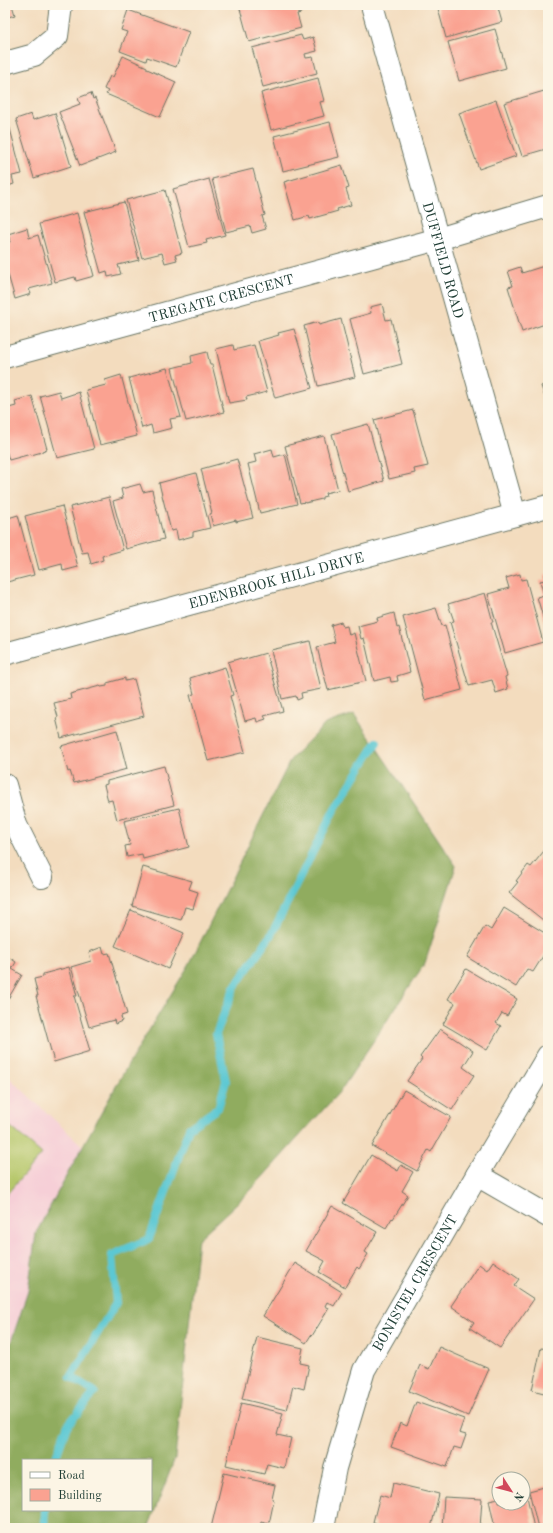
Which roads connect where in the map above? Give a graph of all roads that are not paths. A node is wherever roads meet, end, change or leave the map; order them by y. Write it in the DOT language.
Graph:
graph roads {
  1 [pos="61,5"];
  2 [pos="372,5"];
  3 [pos="5,63"];
  4 [pos="548,206"];
  5 [pos="438,239"];
  6 [pos="5,357"];
  7 [pos="548,506"];
  8 [pos="515,516"];
  9 [pos="5,654"];
  10 [pos="5,785"];
  11 [pos="42,877"];
  12 [pos="548,1056"];
  13 [pos="477,1175"];
  14 [pos="548,1216"];
  15 [pos="323,1528"];
  1 -- 3 [label="street"];
  2 -- 5 [label="street, DUFFIELD ROAD"];
  4 -- 5 [label="street, TREGATE CRESCENT"];
  5 -- 6 [label="street, TREGATE CRESCENT"];
  5 -- 8 [label="street, DUFFIELD ROAD"];
  7 -- 8 [label="street, EDENBROOK HILL DRIVE"];
  8 -- 9 [label="street, EDENBROOK HILL DRIVE"];
  10 -- 11 [label="street"];
  12 -- 13 [label="street, BONISTEL CRESCENT"];
  13 -- 14 [label="street"];
  13 -- 15 [label="street, BONISTEL CRESCENT"];
}
